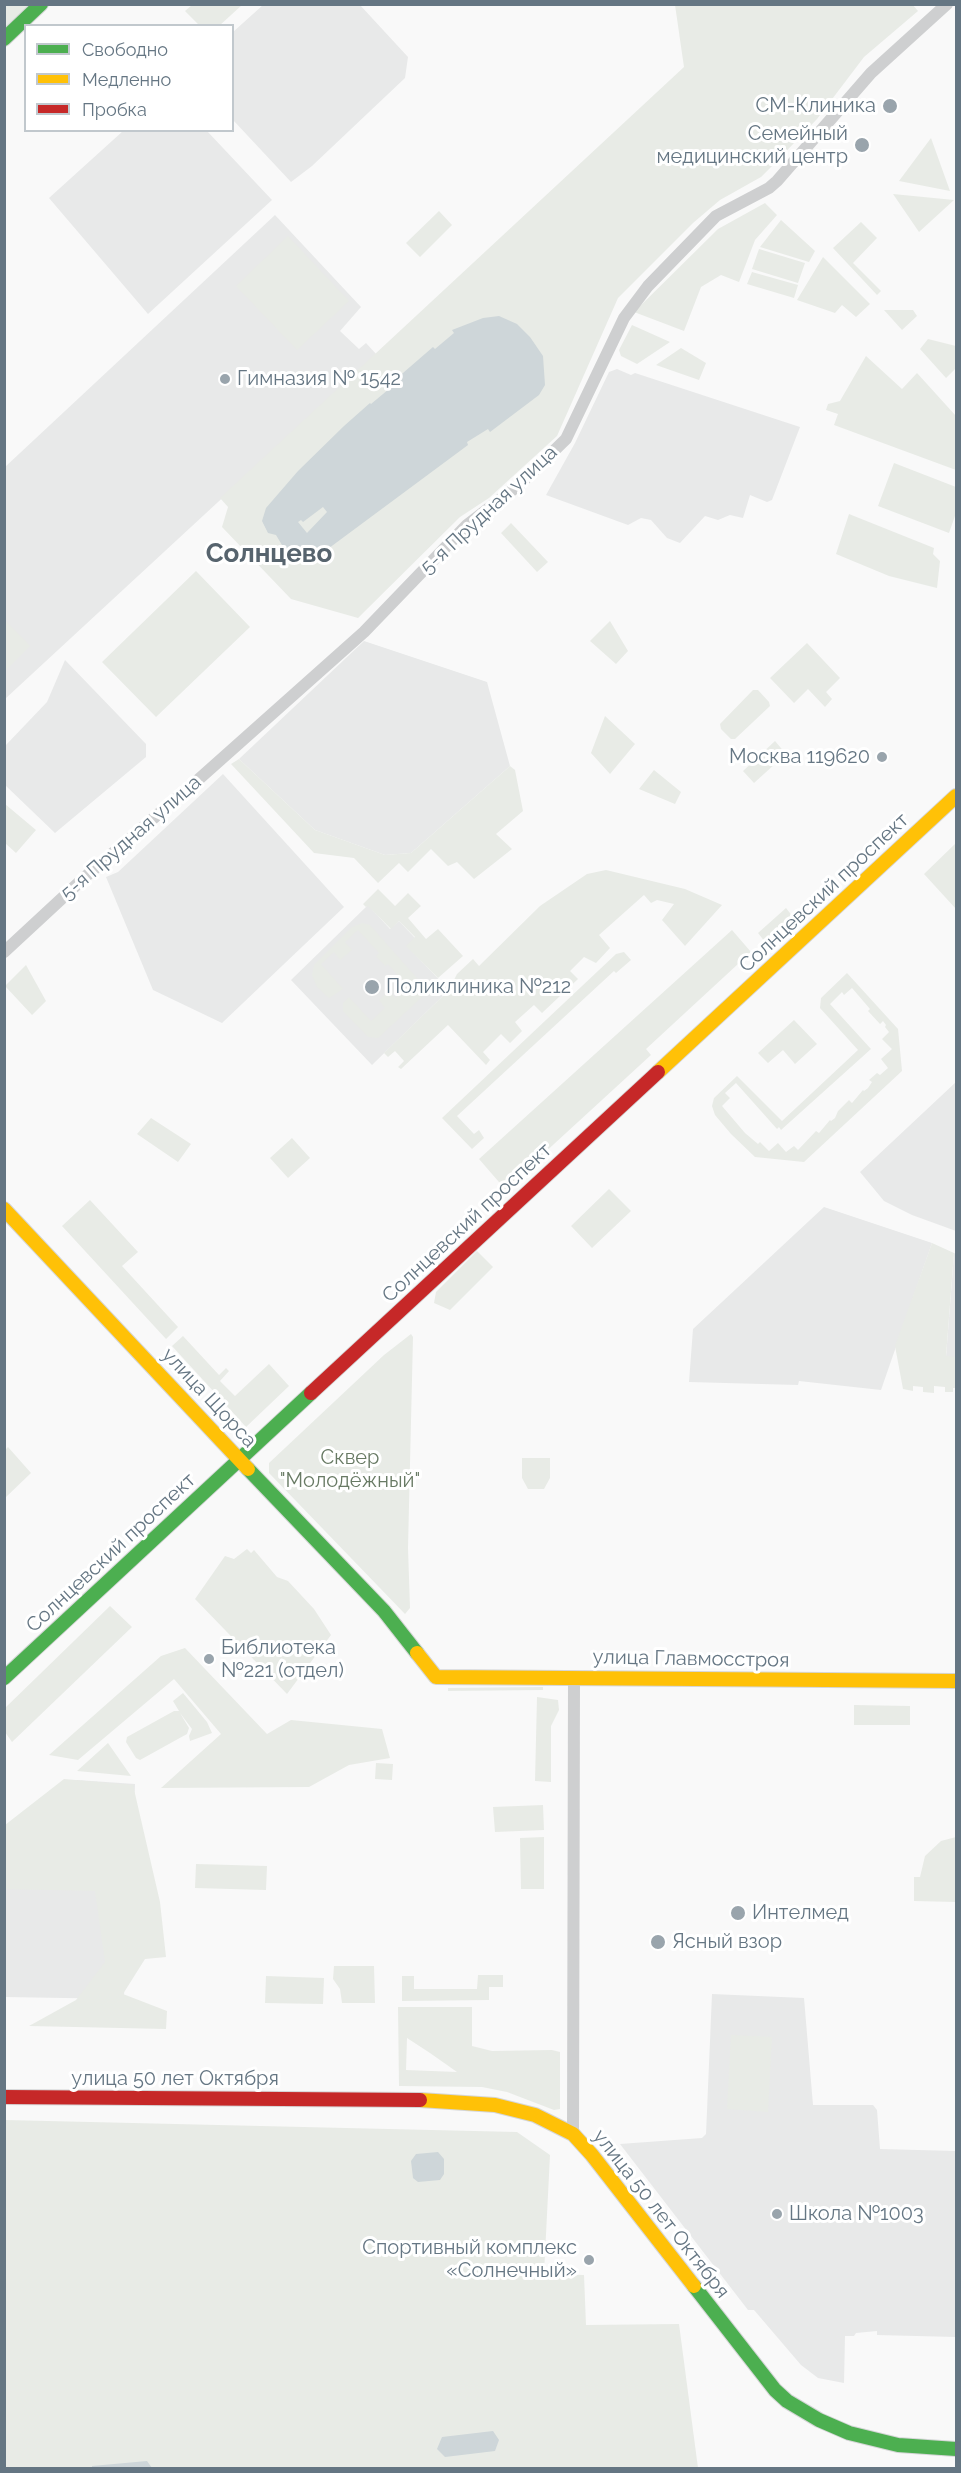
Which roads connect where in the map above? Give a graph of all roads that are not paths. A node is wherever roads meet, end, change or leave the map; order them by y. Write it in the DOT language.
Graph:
graph roads {
  1 [pos="41,4"];
  2 [pos="947,4"];
  3 [pos="4,39"];
  4 [pos="957,796"];
  5 [pos="4,952"];
  6 [pos="4,1209"];
  7 [pos="241,1461"];
  8 [pos="429,1670"];
  9 [pos="574,1677"];
  10 [pos="4,1678"];
  11 [pos="957,1681"];
  12 [pos="4,2097"];
  13 [pos="573,2134"];
  14 [pos="957,2449"];
  1 -- 3 [label="street"];
  2 -- 5 [label="street, 5-я Прудная улица"];
  4 -- 7 [label="street, Солнцевский проспект"];
  6 -- 7 [label="street, улица Щорса"];
  7 -- 8 [label="street, улица Щорса"];
  7 -- 10 [label="street, Солнцевский проспект"];
  8 -- 9 [label="street, улица Главмосстроя"];
  9 -- 11 [label="street, улица Главмосстроя"];
  9 -- 13 [label="street"];
  12 -- 13 [label="street, улица 50 лет Октября"];
  13 -- 14 [label="street, улица 50 лет Октября"];
}
